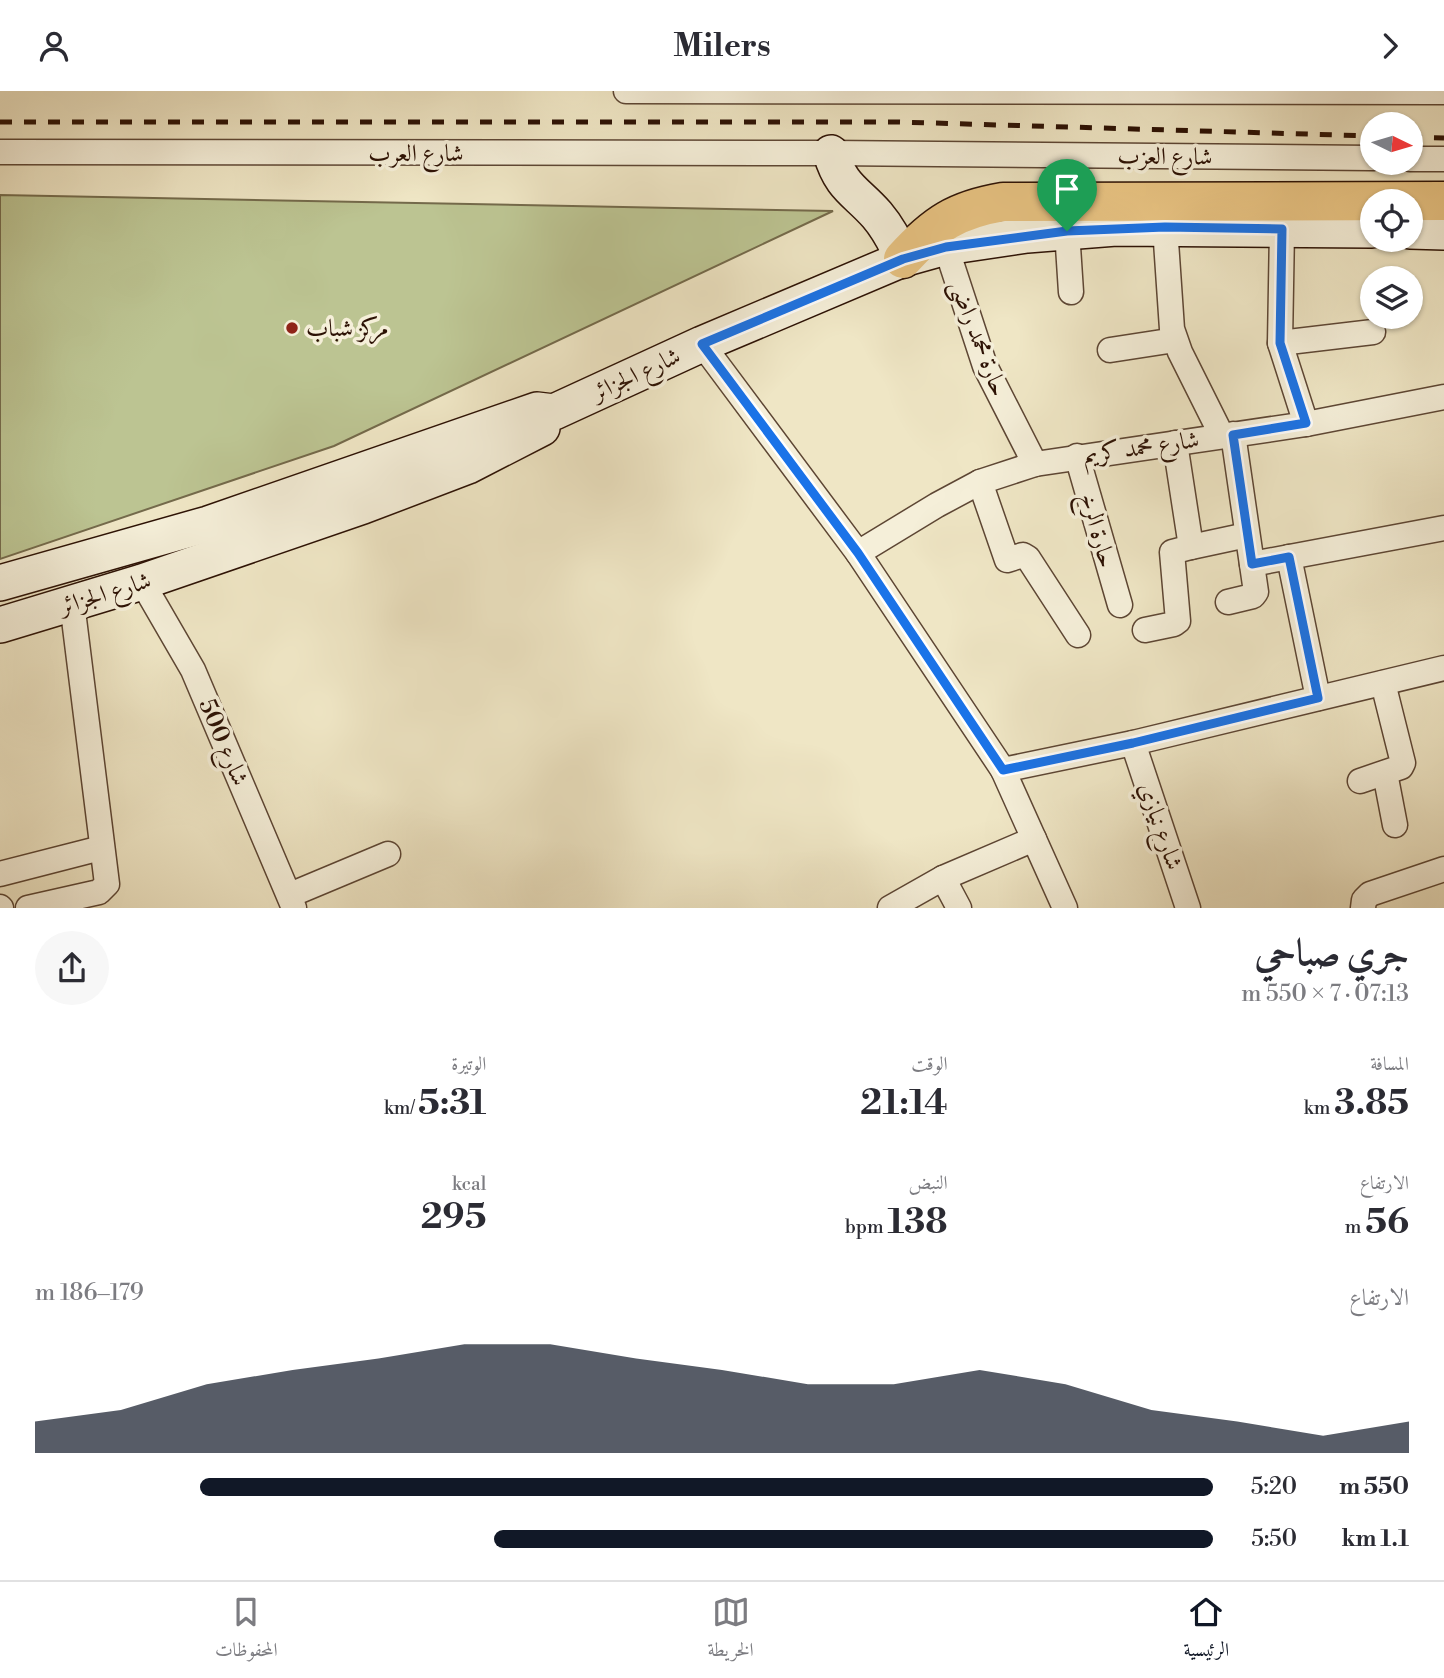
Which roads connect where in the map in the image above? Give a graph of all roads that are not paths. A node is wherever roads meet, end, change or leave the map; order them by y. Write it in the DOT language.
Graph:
graph roads {
  1 [pos="626,91"];
  2 [pos="1444,92"];
  3 [pos="0,152"];
  4 [pos="831,153"];
  5 [pos="1360,158"];
  6 [pos="1423,159"];
  7 [pos="1444,159"];
  8 [pos="1444,201"];
  9 [pos="1165,227"];
  10 [pos="1282,229"];
  11 [pos="1360,230"];
  12 [pos="1067,231"];
  13 [pos="1423,231"];
  14 [pos="1444,232"];
  15 [pos="946,247"];
  16 [pos="903,259"];
  17 [pos="1071,292"];
  18 [pos="1373,332"];
  19 [pos="1175,340"];
  20 [pos="1280,343"];
  21 [pos="702,344"];
  22 [pos="1110,350"];
  23 [pos="1444,397"];
  24 [pos="554,412"];
  25 [pos="1306,423"];
  26 [pos="1227,435"];
  27 [pos="1175,443"];
  28 [pos="1077,456"];
  29 [pos="1035,464"];
  30 [pos="980,482"];
  31 [pos="1444,528"];
  32 [pos="1247,535"];
  33 [pos="1191,547"];
  34 [pos="858,553"];
  35 [pos="1289,557"];
  36 [pos="1252,564"];
  37 [pos="142,582"];
  38 [pos="0,583"];
  39 [pos="1228,602"];
  40 [pos="72,603"];
  41 [pos="1120,605"];
  42 [pos="0,625"];
  43 [pos="1145,630"];
  44 [pos="1078,635"];
  45 [pos="1444,668"];
  46 [pos="1383,683"];
  47 [pos="1318,698"];
  48 [pos="1133,743"];
  49 [pos="1003,770"];
  50 [pos="1385,773"];
  51 [pos="1360,781"];
  52 [pos="1395,825"];
  53 [pos="1034,839"];
  54 [pos="101,848"];
  55 [pos="388,854"];
  56 [pos="1444,869"];
  57 [pos="0,874"];
  58 [pos="943,877"];
  59 [pos="292,902"];
  60 [pos="28,908"];
  61 [pos="890,908"];
  62 [pos="959,908"];
  63 [pos="1065,908"];
  64 [pos="1188,908"];
  65 [pos="1363,908"];
  1 -- 2 [label="street"];
  3 -- 4 [label="street, شارع العرب"];
  4 -- 5 [label="street, شارع العزب"];
  4 -- 16 [label="street"];
  6 -- 7 [label="street"];
  8 -- 16 [label="highway"];
  9 -- 10 [label="street, شارع الجزائر"];
  9 -- 12 [label="street, شارع الجزائر"];
  9 -- 19 [label="street"];
  10 -- 11 [label="street, شارع الجزائر"];
  10 -- 20 [label="street"];
  12 -- 15 [label="street, شارع الجزائر"];
  12 -- 17 [label="street"];
  13 -- 14 [label="street"];
  15 -- 16 [label="street, شارع الجزائر"];
  15 -- 29 [label="street, حارة محمد راضى"];
  16 -- 21 [label="street, شارع الجزائر"];
  18 -- 20 [label="street"];
  19 -- 22 [label="street"];
  19 -- 26 [label="street"];
  20 -- 25 [label="street"];
  21 -- 24 [label="street, شارع الجزائر"];
  21 -- 34 [label="street"];
  23 -- 25 [label="street, شارع محمد كريم"];
  24 -- 37 [label="street, شارع الجزائر"];
  24 -- 38 [label="street, شارع الجزائر"];
  25 -- 26 [label="street, شارع محمد كريم"];
  26 -- 27 [label="street, شارع محمد كريم"];
  26 -- 32 [label="street"];
  27 -- 28 [label="street, شارع محمد كريم"];
  27 -- 33 [label="street"];
  28 -- 29 [label="street, شارع محمد كريم"];
  28 -- 41 [label="street, حارة الرخ"];
  29 -- 30 [label="street, شارع محمد كريم"];
  30 -- 34 [label="street, شارع محمد كريم"];
  30 -- 44 [label="street"];
  31 -- 35 [label="street"];
  32 -- 33 [label="street"];
  32 -- 36 [label="street"];
  33 -- 43 [label="street"];
  34 -- 49 [label="street"];
  35 -- 36 [label="street"];
  35 -- 47 [label="street"];
  36 -- 39 [label="street"];
  37 -- 40 [label="street, شارع الجزائر"];
  37 -- 59 [label="street, شارع 500"];
  40 -- 42 [label="street, شارع الجزائر"];
  40 -- 54 [label="street"];
  45 -- 46 [label="street"];
  46 -- 47 [label="street"];
  46 -- 50 [label="street"];
  47 -- 48 [label="street"];
  48 -- 49 [label="street"];
  48 -- 64 [label="street, شارع نيازي"];
  49 -- 53 [label="street"];
  50 -- 51 [label="street"];
  50 -- 52 [label="street"];
  53 -- 58 [label="street"];
  53 -- 63 [label="street"];
  54 -- 57 [label="street"];
  54 -- 60 [label="street"];
  55 -- 59 [label="street"];
  56 -- 65 [label="street"];
  58 -- 61 [label="street"];
  58 -- 62 [label="street"];
}
